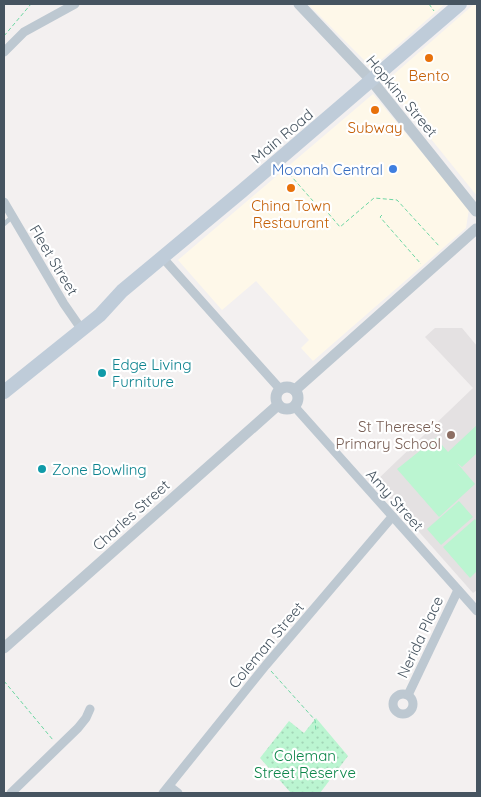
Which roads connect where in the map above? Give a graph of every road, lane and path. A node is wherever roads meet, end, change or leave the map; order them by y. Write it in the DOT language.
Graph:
graph roads {
  1 [pos="31,4"];
  2 [pos="75,4"];
  3 [pos="300,4"];
  4 [pos="429,4"];
  5 [pos="460,4"];
  6 [pos="434,12"];
  7 [pos="4,36"];
  8 [pos="4,52"];
  9 [pos="372,81"];
  10 [pos="285,168"];
  11 [pos="4,202"];
  12 [pos="477,211"];
  13 [pos="382,216"];
  14 [pos="12,217"];
  15 [pos="4,224"];
  16 [pos="476,230"];
  17 [pos="442,250"];
  18 [pos="162,257"];
  19 [pos="423,267"];
  20 [pos="79,327"];
  21 [pos="4,381"];
  22 [pos="280,389"];
  23 [pos="294,390"];
  24 [pos="4,392"];
  25 [pos="278,405"];
  26 [pos="294,406"];
  27 [pos="392,517"];
  28 [pos="458,590"];
  29 [pos="465,598"];
  30 [pos="477,603"];
  31 [pos="477,611"];
  32 [pos="4,648"];
  33 [pos="266,665"];
  34 [pos="4,681"];
  35 [pos="408,695"];
  36 [pos="90,709"];
  37 [pos="316,732"];
  38 [pos="54,740"];
  39 [pos="166,790"];
  40 [pos="11,793"];
  41 [pos="178,793"];
  1 -- 7 [label="path"];
  2 -- 8 [label="street"];
  3 -- 9 [label="street, Hopkins Street"];
  4 -- 6 [label="path"];
  5 -- 9 [label="main road, Main Road"];
  9 -- 12 [label="street, Hopkins Street"];
  9 -- 18 [label="main road, Main Road"];
  10 -- 17 [label="path"];
  11 -- 14 [label="street, Fleet Street"];
  12 -- 16 [label="street"];
  13 -- 19 [label="path"];
  14 -- 15 [label="lane"];
  14 -- 20 [label="street, Fleet Street"];
  16 -- 23 [label="street"];
  18 -- 20 [label="main road, Main Road"];
  18 -- 22 [label="street"];
  20 -- 21 [label="main road, Main Road"];
  20 -- 24 [label="main road, Main Road"];
  22 -- 23 [label="street"];
  22 -- 25 [label="street"];
  23 -- 26 [label="street"];
  25 -- 26 [label="street"];
  25 -- 32 [label="street, Charles Street"];
  26 -- 27 [label="street, Amy Street"];
  27 -- 28 [label="street, Amy Street"];
  27 -- 33 [label="street, Coleman Street"];
  28 -- 29 [label="street, Amy Street"];
  28 -- 35 [label="street, Nerida Place"];
  29 -- 30 [label="street"];
  29 -- 31 [label="street, Amy Street"];
  33 -- 37 [label="path"];
  33 -- 39 [label="street, Coleman Street"];
  34 -- 38 [label="path"];
  36 -- 40 [label="street"];
  39 -- 41 [label="street"];
}
